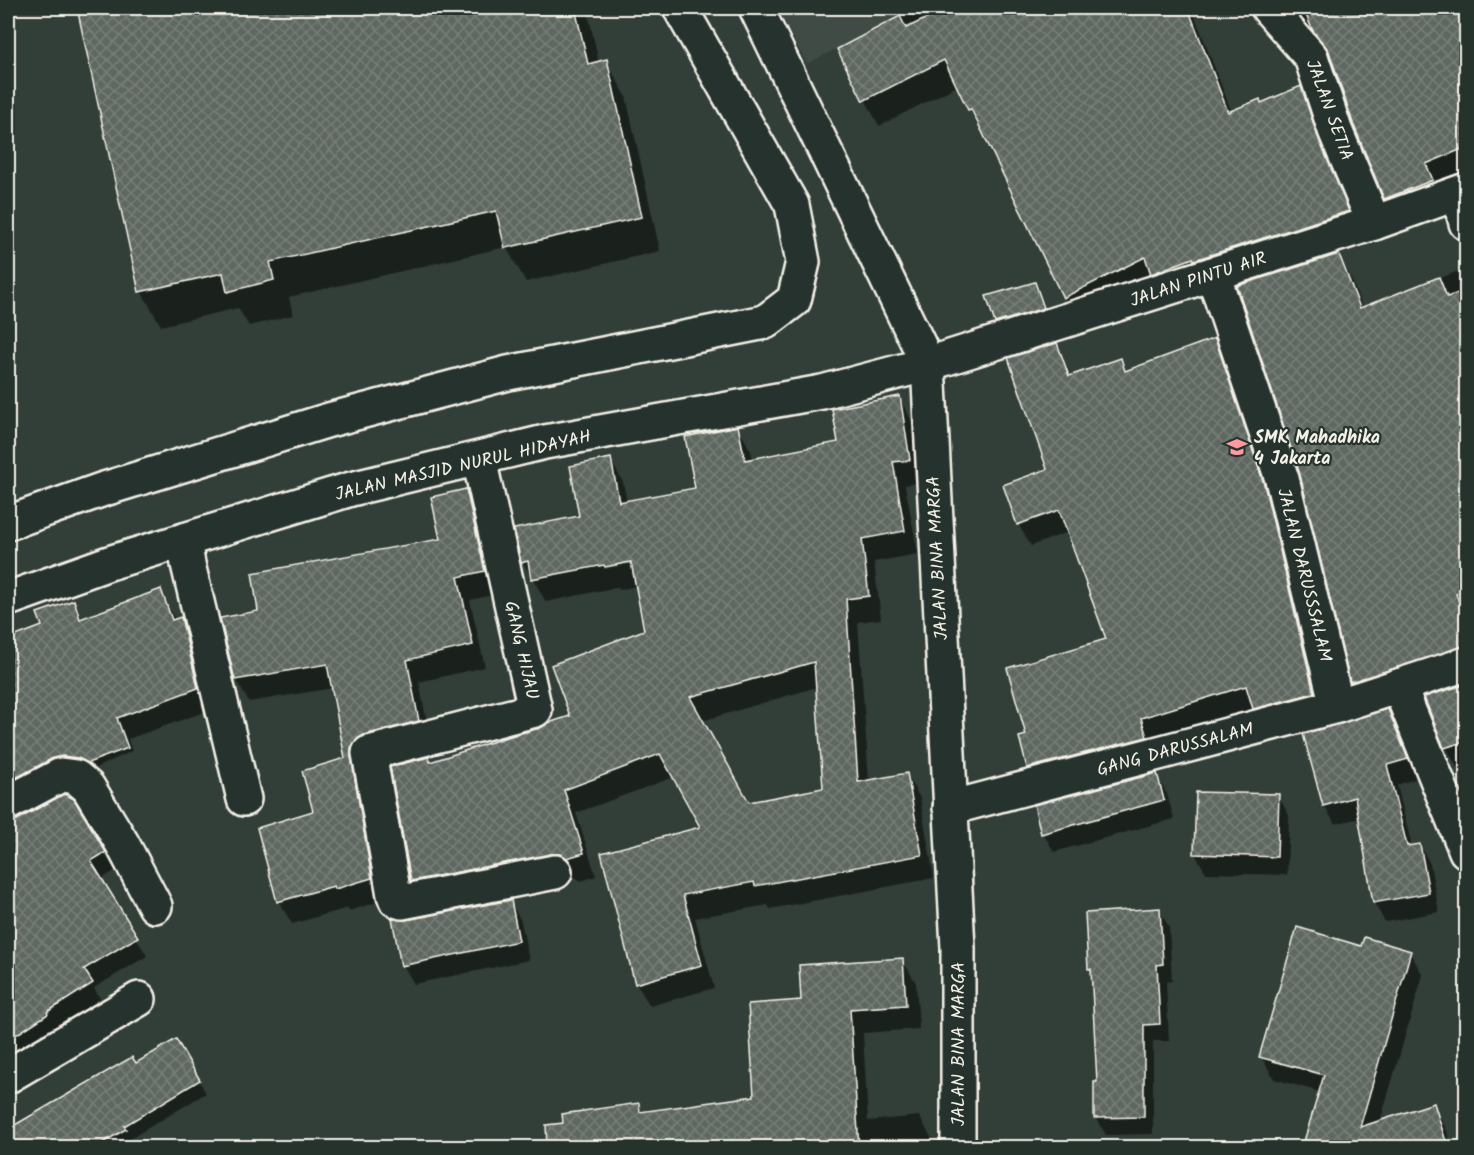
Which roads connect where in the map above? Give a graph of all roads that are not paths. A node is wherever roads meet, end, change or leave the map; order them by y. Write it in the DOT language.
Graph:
graph roads {
  1 [pos="680,8"];
  2 [pos="756,8"];
  3 [pos="1268,8"];
  4 [pos="1464,202"];
  5 [pos="1374,223"];
  6 [pos="1213,274"];
  7 [pos="928,364"];
  8 [pos="479,459"];
  9 [pos="8,522"];
  10 [pos="184,540"];
  11 [pos="8,599"];
  12 [pos="1467,664"];
  13 [pos="1399,686"];
  14 [pos="1337,706"];
  15 [pos="244,799"];
  16 [pos="8,803"];
  17 [pos="950,808"];
  18 [pos="1467,851"];
  19 [pos="555,872"];
  20 [pos="155,906"];
  21 [pos="140,999"];
  22 [pos="8,1076"];
  23 [pos="958,1148"];
  1 -- 9 [label="street"];
  2 -- 7 [label="street, JALAN BINA MARGA"];
  3 -- 5 [label="street, JALAN SETIA"];
  4 -- 5 [label="street, JALAN PINTU AIR"];
  5 -- 6 [label="street, JALAN PINTU AIR"];
  6 -- 7 [label="street, JALAN PINTU AIR"];
  6 -- 14 [label="street, JALAN DARUSSSALAM"];
  7 -- 8 [label="street, JALAN MASJID NURUL HIDAYAH"];
  7 -- 17 [label="street, JALAN BINA MARGA"];
  8 -- 10 [label="street, JALAN MASJID NURUL HIDAYAH"];
  8 -- 19 [label="street, GANG HIJAU"];
  10 -- 11 [label="street, JALAN MASJID NURUL HIDAYAH"];
  10 -- 15 [label="street"];
  12 -- 13 [label="street, GANG DARUSSALAM"];
  13 -- 14 [label="street, GANG DARUSSALAM"];
  13 -- 18 [label="street"];
  14 -- 17 [label="street, GANG DARUSSALAM"];
  16 -- 20 [label="street"];
  17 -- 23 [label="street, JALAN BINA MARGA"];
  21 -- 22 [label="street"];
}
